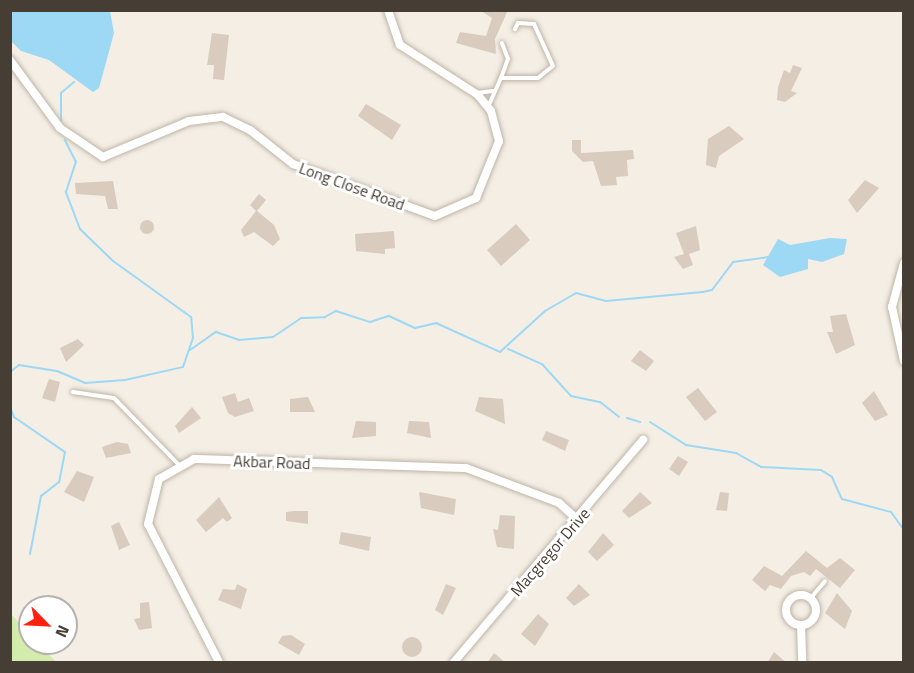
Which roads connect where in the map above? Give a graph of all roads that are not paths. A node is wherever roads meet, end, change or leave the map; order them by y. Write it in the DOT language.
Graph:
graph roads {
  1 [pos="388,10"];
  2 [pos="515,29"];
  3 [pos="502,43"];
  4 [pos="10,60"];
  5 [pos="501,78"];
  6 [pos="493,90"];
  7 [pos="475,94"];
  8 [pos="487,107"];
  9 [pos="903,264"];
  10 [pos="903,361"];
  11 [pos="73,392"];
  12 [pos="643,440"];
  13 [pos="180,466"];
  14 [pos="579,521"];
  15 [pos="825,581"];
  16 [pos="810,598"];
  17 [pos="801,625"];
  18 [pos="219,663"];
  19 [pos="454,663"];
  20 [pos="802,663"];
  1 -- 7 [label="street, Long Close Road"];
  2 -- 5 [label="lane"];
  3 -- 5 [label="lane"];
  4 -- 8 [label="street, Long Close Road"];
  5 -- 6 [label="lane"];
  6 -- 7 [label="lane"];
  6 -- 8 [label="lane"];
  7 -- 8 [label="street, Long Close Road"];
  9 -- 10 [label="street"];
  11 -- 13 [label="lane"];
  12 -- 14 [label="street, Macgregor Drive"];
  13 -- 14 [label="street, Akbar Road"];
  13 -- 18 [label="street, Akbar Road"];
  14 -- 19 [label="street, Macgregor Drive"];
  15 -- 16 [label="lane"];
  16 -- 17 [label="street"];
  16 -- 17 [label="street"];
  17 -- 20 [label="street"];
}
